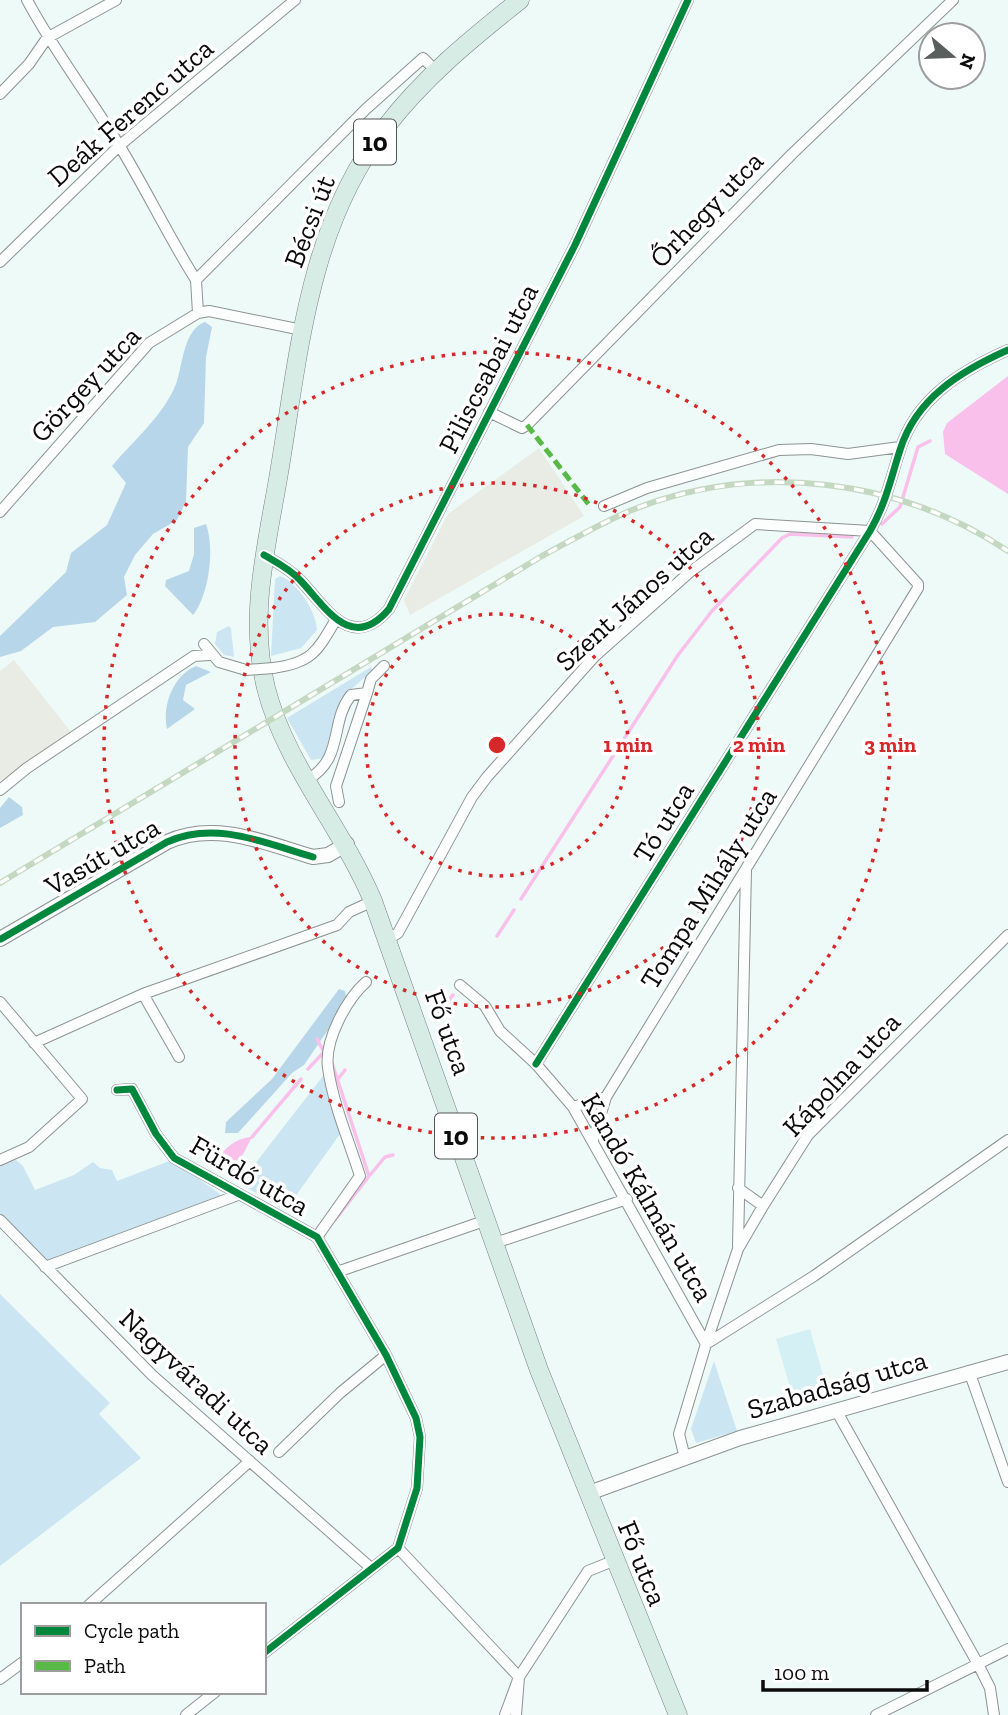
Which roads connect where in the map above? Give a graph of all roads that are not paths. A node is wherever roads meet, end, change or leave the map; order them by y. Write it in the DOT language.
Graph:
graph roads {
  1 [pos="27,0"];
  2 [pos="117,0"];
  3 [pos="295,0"];
  4 [pos="520,0"];
  5 [pos="688,0"];
  6 [pos="953,0"];
  7 [pos="47,38"];
  8 [pos="436,71"];
  9 [pos="0,94"];
  10 [pos="119,146"];
  11 [pos="0,262"];
  12 [pos="196,280"];
  13 [pos="198,313"];
  14 [pos="302,330"];
  15 [pos="1008,350"];
  16 [pos="489,412"];
  17 [pos="900,447"];
  18 [pos="604,506"];
  19 [pos="0,512"];
  20 [pos="270,525"];
  21 [pos="870,531"];
  22 [pos="264,555"];
  23 [pos="335,621"];
  24 [pos="204,644"];
  25 [pos="211,655"];
  26 [pos="384,666"];
  27 [pos="368,693"];
  28 [pos="307,780"];
  29 [pos="0,790"];
  30 [pos="339,802"];
  31 [pos="347,844"];
  32 [pos="746,870"];
  33 [pos="373,901"];
  34 [pos="1008,935"];
  35 [pos="0,939"];
  36 [pos="387,940"];
  37 [pos="366,982"];
  38 [pos="460,985"];
  39 [pos="143,994"];
  40 [pos="0,1002"];
  41 [pos="34,1043"];
  42 [pos="179,1057"];
  43 [pos="536,1064"];
  44 [pos="117,1090"];
  45 [pos="606,1097"];
  46 [pos="573,1107"];
  47 [pos="593,1140"];
  48 [pos="1008,1140"];
  49 [pos="0,1160"];
  50 [pos="738,1188"];
  51 [pos="238,1195"];
  52 [pos="627,1199"];
  53 [pos="763,1206"];
  54 [pos="0,1220"];
  55 [pos="484,1222"];
  56 [pos="317,1237"];
  57 [pos="492,1244"];
  58 [pos="738,1249"];
  59 [pos="45,1267"];
  60 [pos="340,1271"];
  61 [pos="706,1344"];
  62 [pos="386,1355"];
  63 [pos="1008,1362"];
  64 [pos="969,1371"];
  65 [pos="836,1410"];
  66 [pos="279,1452"];
  67 [pos="683,1459"];
  68 [pos="250,1461"];
  69 [pos="1008,1482"];
  70 [pos="589,1493"];
  71 [pos="398,1548"];
  72 [pos="613,1560"];
  73 [pos="370,1568"];
  74 [pos="91,1603"];
  75 [pos="1008,1649"];
  76 [pos="266,1651"];
  77 [pos="21,1663"];
  78 [pos="978,1664"];
  79 [pos="520,1677"];
  80 [pos="0,1679"];
  81 [pos="212,1694"];
  82 [pos="186,1715"];
  83 [pos="505,1715"];
  84 [pos="516,1715"];
  85 [pos="678,1715"];
  86 [pos="876,1715"];
  87 [pos="994,1715"];
  1 -- 7 [label="street"];
  2 -- 7 [label="street"];
  3 -- 10 [label="street, Deák Ferenc utca"];
  4 -- 8 [label="main road, Bécsi út / 10"];
  5 -- 16 [label="street, Piliscsabai utca"];
  6 -- 16 [label="street, Őrhegy utca"];
  7 -- 9 [label="street"];
  7 -- 10 [label="street"];
  8 -- 12 [label="street"];
  8 -- 14 [label="main road, Bécsi út / 10"];
  10 -- 11 [label="street, Deák Ferenc utca"];
  10 -- 12 [label="street"];
  12 -- 13 [label="street"];
  13 -- 14 [label="street"];
  13 -- 19 [label="street, Görgey utca"];
  14 -- 20 [label="main road, Bécsi út / 10"];
  15 -- 17 [label="street, Tó utca"];
  16 -- 23 [label="street, Piliscsabai utca"];
  17 -- 18 [label="street"];
  17 -- 21 [label="street, Tó utca"];
  20 -- 22 [label="main road, Fő utca / 10"];
  21 -- 32 [label="street, Tompa Mihály utca"];
  21 -- 36 [label="street, Szent János utca"];
  21 -- 43 [label="street, Tó utca"];
  22 -- 23 [label="street"];
  22 -- 28 [label="main road, Fő utca / 10"];
  23 -- 25 [label="street, bridge"];
  24 -- 25 [label="street"];
  25 -- 29 [label="street"];
  26 -- 27 [label="street"];
  27 -- 28 [label="street"];
  27 -- 30 [label="street"];
  28 -- 31 [label="main road, Fő utca / 10"];
  31 -- 33 [label="main road, Fő utca / 10"];
  31 -- 35 [label="street, Vasút utca"];
  32 -- 45 [label="street, Tompa Mihály utca"];
  32 -- 50 [label="street"];
  33 -- 36 [label="main road, Fő utca / 10"];
  33 -- 39 [label="street"];
  34 -- 53 [label="street, Kápolna utca"];
  36 -- 55 [label="main road, Fő utca / 10"];
  37 -- 56 [label="street"];
  38 -- 43 [label="street, Kandó Kálmán utca"];
  39 -- 41 [label="street"];
  39 -- 42 [label="street"];
  40 -- 41 [label="street"];
  41 -- 49 [label="street"];
  43 -- 46 [label="street, Kandó Kálmán utca"];
  44 -- 51 [label="street, Fürdő utca"];
  45 -- 46 [label="street"];
  45 -- 47 [label="street, Tompa Mihály utca"];
  46 -- 47 [label="street, Kandó Kálmán utca"];
  47 -- 52 [label="street, Kandó Kálmán utca"];
  48 -- 61 [label="street"];
  50 -- 53 [label="street"];
  50 -- 58 [label="street"];
  51 -- 56 [label="street, Fürdő utca"];
  51 -- 59 [label="street"];
  52 -- 57 [label="street"];
  52 -- 61 [label="street, Kandó Kálmán utca"];
  53 -- 58 [label="street, Kápolna utca"];
  54 -- 59 [label="street, Nagyváradi utca"];
  55 -- 57 [label="main road, Fő utca / 10"];
  55 -- 60 [label="street"];
  56 -- 60 [label="street, Fürdő utca"];
  57 -- 70 [label="main road, Fő utca / 10"];
  58 -- 61 [label="street, Kápolna utca"];
  59 -- 68 [label="street, Nagyváradi utca"];
  60 -- 62 [label="street, Fürdő utca"];
  61 -- 67 [label="street, Kápolna utca"];
  62 -- 66 [label="street"];
  62 -- 71 [label="street, Fürdő utca"];
  63 -- 64 [label="street, Szabadság utca"];
  64 -- 65 [label="street, Szabadság utca"];
  64 -- 69 [label="street"];
  65 -- 67 [label="street, Szabadság utca"];
  65 -- 78 [label="street"];
  67 -- 70 [label="street, Szabadság utca"];
  68 -- 73 [label="street, Nagyváradi utca"];
  68 -- 74 [label="street"];
  70 -- 72 [label="main road, Fő utca / 10"];
  71 -- 73 [label="street"];
  71 -- 79 [label="street"];
  72 -- 79 [label="street"];
  72 -- 85 [label="main road, Fő utca / 10"];
  73 -- 76 [label="street"];
  75 -- 78 [label="street"];
  77 -- 80 [label="street"];
  78 -- 86 [label="street"];
  78 -- 87 [label="street"];
  79 -- 83 [label="street"];
  79 -- 84 [label="street"];
  81 -- 82 [label="street"];
}
